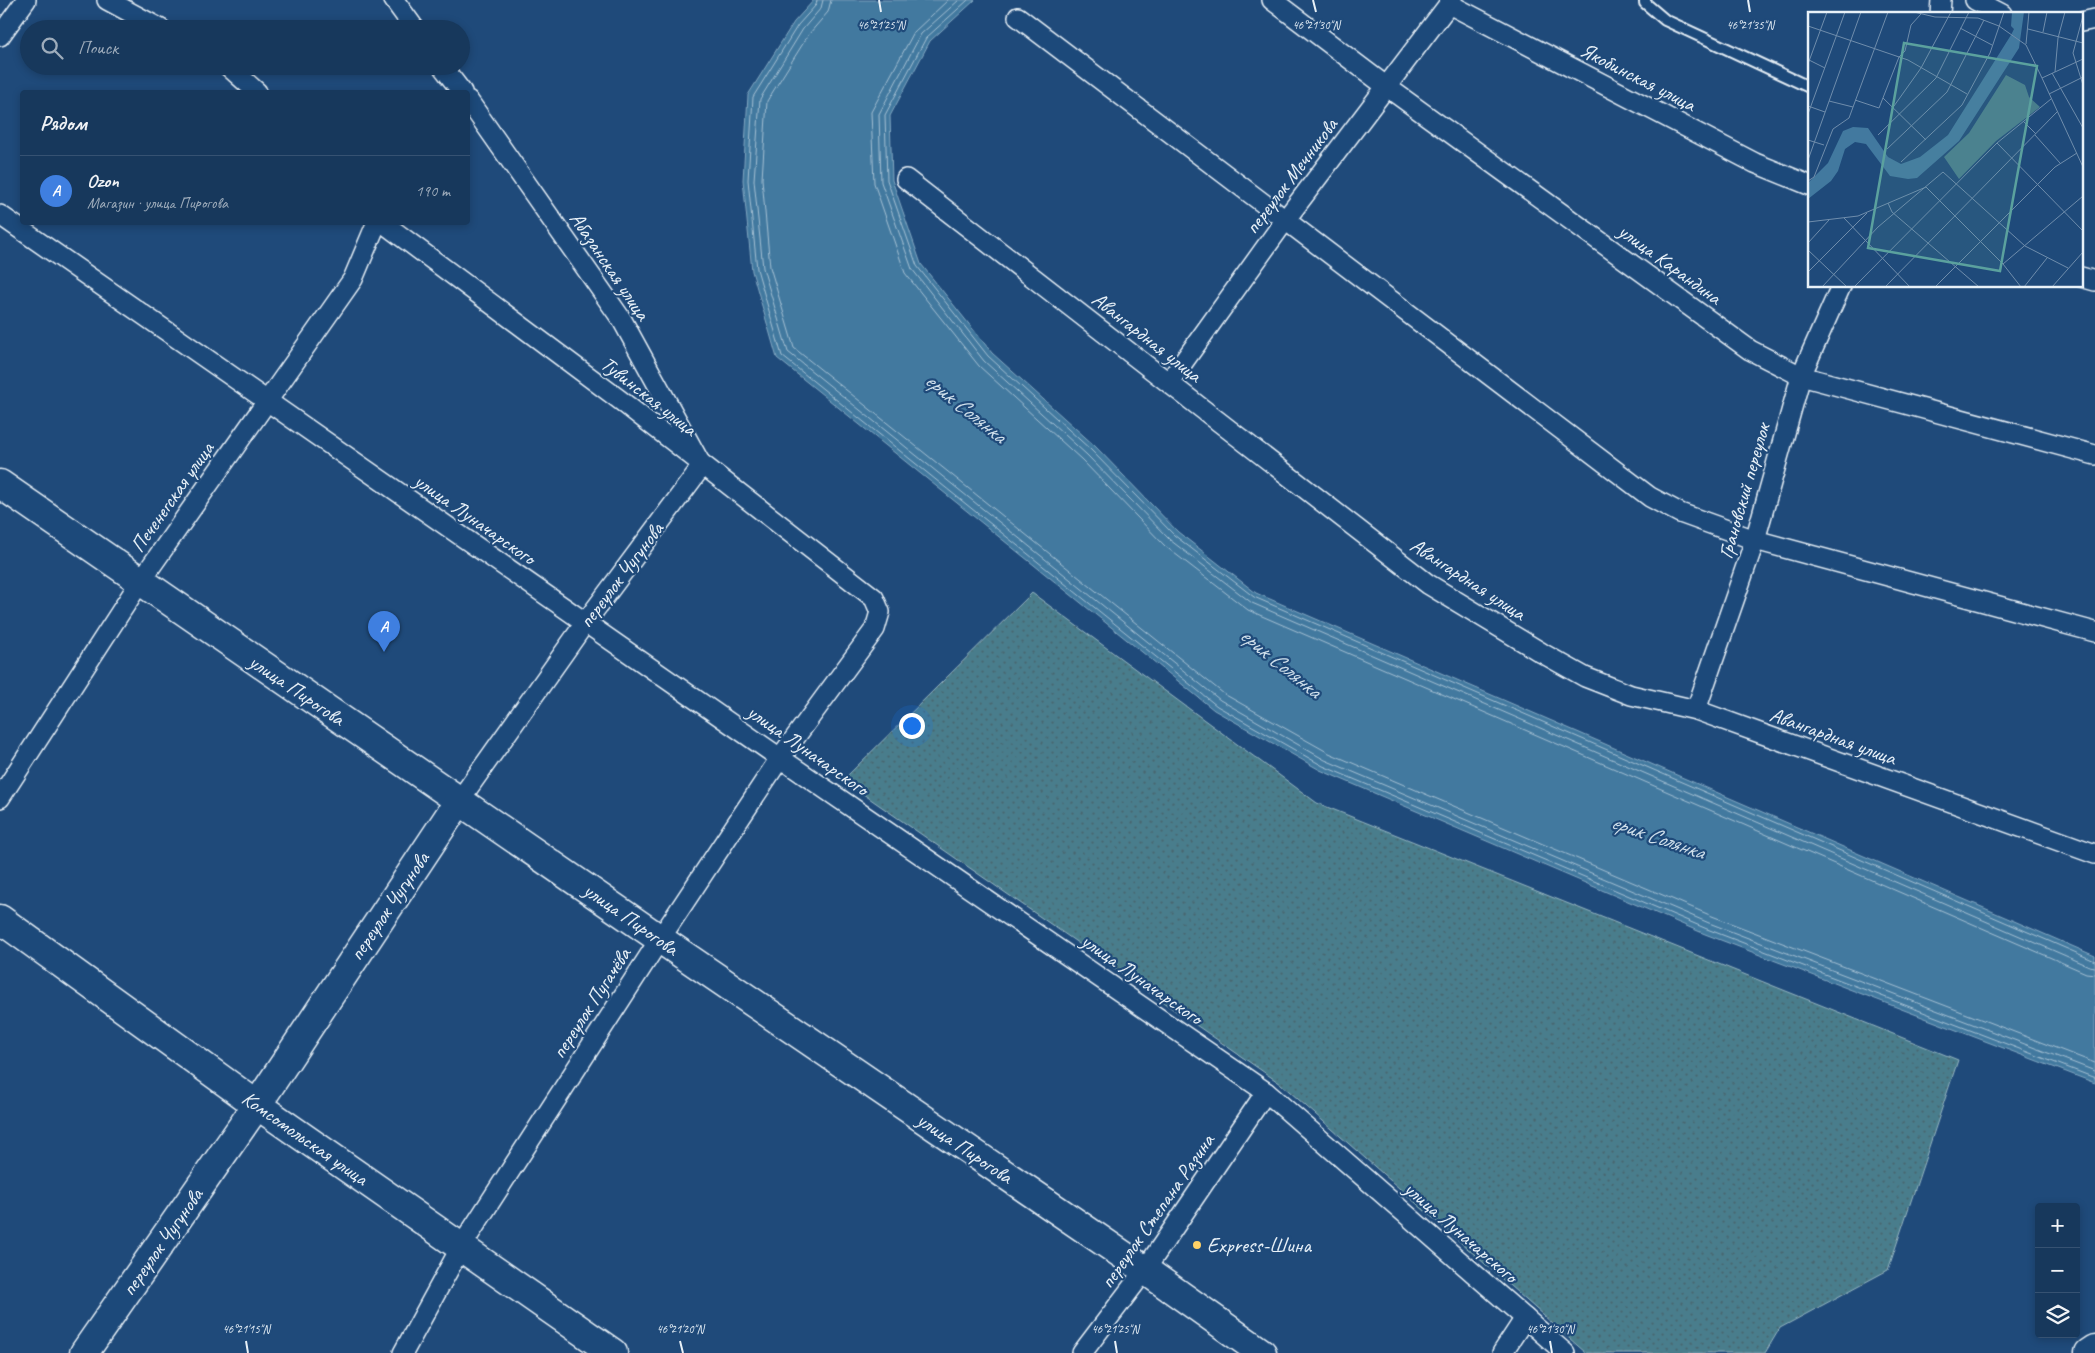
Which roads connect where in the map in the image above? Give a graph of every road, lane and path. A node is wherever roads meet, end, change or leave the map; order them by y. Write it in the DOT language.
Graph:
graph roads {
  1 [pos="26,0"];
  2 [pos="107,0"];
  3 [pos="394,0"];
  4 [pos="1272,0"];
  5 [pos="1645,0"];
  6 [pos="1975,0"];
  7 [pos="1450,2"];
  8 [pos="1998,12"];
  9 [pos="1018,17"];
  10 [pos="2095,19"];
  11 [pos="144,20"];
  12 [pos="408,20"];
  13 [pos="2082,22"];
  14 [pos="0,36"];
  15 [pos="238,75"];
  16 [pos="449,75"];
  17 [pos="1387,87"];
  18 [pos="1808,87"];
  19 [pos="255,90"];
  20 [pos="460,90"];
  21 [pos="471,110"];
  22 [pos="906,179"];
  23 [pos="1808,185"];
  24 [pos="0,216"];
  25 [pos="1286,219"];
  26 [pos="376,225"];
  27 [pos="386,225"];
  28 [pos="2082,277"];
  29 [pos="2095,281"];
  30 [pos="1840,288"];
  31 [pos="1801,376"];
  32 [pos="1169,382"];
  33 [pos="266,402"];
  34 [pos="2095,455"];
  35 [pos="702,466"];
  36 [pos="0,484"];
  37 [pos="1755,540"];
  38 [pos="140,582"];
  39 [pos="880,612"];
  40 [pos="585,623"];
  41 [pos="2095,632"];
  42 [pos="1696,710"];
  43 [pos="780,758"];
  44 [pos="0,798"];
  45 [pos="459,801"];
  46 [pos="2095,854"];
  47 [pos="0,919"];
  48 [pos="660,939"];
  49 [pos="1266,1092"];
  50 [pos="257,1105"];
  51 [pos="461,1246"];
  52 [pos="1145,1270"];
  53 [pos="1525,1318"];
  54 [pos="2095,1349"];
  55 [pos="84,1353"];
  56 [pos="403,1353"];
  57 [pos="614,1353"];
  58 [pos="1082,1353"];
  59 [pos="1262,1353"];
  60 [pos="1502,1353"];
  61 [pos="1565,1353"];
  62 [pos="2089,1353"];
  1 -- 14 [label="street"];
  2 -- 11 [label="street"];
  3 -- 12 [label="street"];
  4 -- 17 [label="street, улица Карандина"];
  5 -- 18 [label="lane"];
  6 -- 8 [label="street"];
  7 -- 17 [label="street, переулок Мечникова"];
  7 -- 23 [label="street, Якобинская улица"];
  9 -- 25 [label="street"];
  10 -- 13 [label="street"];
  15 -- 19 [label="street"];
  16 -- 20 [label="street"];
  17 -- 25 [label="street, переулок Мечникова"];
  17 -- 31 [label="street, улица Карандина"];
  21 -- 35 [label="street, Абазанская улица"];
  22 -- 32 [label="street, Авангардная улица"];
  24 -- 33 [label="street, улица Луначарского"];
  25 -- 32 [label="street, переулок Мечникова"];
  25 -- 37 [label="street"];
  26 -- 33 [label="street, Печенегская улица"];
  27 -- 35 [label="street, Тувинская улица"];
  28 -- 29 [label="street"];
  30 -- 31 [label="street, Грановский переулок"];
  31 -- 34 [label="street, улица Карандина"];
  31 -- 37 [label="street, Грановский переулок"];
  32 -- 42 [label="street, Авангардная улица"];
  33 -- 38 [label="street, Печенегская улица"];
  33 -- 40 [label="street, улица Луначарского"];
  35 -- 39 [label="street, Тувинская улица"];
  35 -- 40 [label="street, переулок Чугунова"];
  36 -- 38 [label="main road, улица Пирогова"];
  37 -- 41 [label="street"];
  37 -- 42 [label="street, Грановский переулок"];
  38 -- 44 [label="street, Печенегская улица"];
  38 -- 45 [label="main road, улица Пирогова"];
  39 -- 43 [label="street, переулок Пугачёва"];
  40 -- 43 [label="street, улица Луначарского"];
  40 -- 45 [label="street, переулок Чугунова"];
  42 -- 46 [label="street, Авангардная улица"];
  43 -- 48 [label="street, переулок Пугачёва"];
  43 -- 49 [label="street, улица Луначарского"];
  45 -- 48 [label="main road, улица Пирогова"];
  45 -- 50 [label="main road, переулок Чугунова"];
  47 -- 50 [label="main road, Комсомольская улица"];
  48 -- 51 [label="street, переулок Пугачёва"];
  48 -- 52 [label="main road, улица Пирогова"];
  49 -- 52 [label="street, переулок Степана Разина"];
  49 -- 53 [label="street, улица Луначарского"];
  50 -- 51 [label="main road, Комсомольская улица"];
  50 -- 55 [label="main road, переулок Чугунова"];
  51 -- 56 [label="street, переулок Пугачёва"];
  51 -- 57 [label="main road, Комсомольская улица"];
  52 -- 58 [label="street, переулок Степана Разина"];
  52 -- 59 [label="main road, улица Пирогова"];
  53 -- 60 [label="street"];
  53 -- 61 [label="street, улица Луначарского"];
  54 -- 62 [label="main road"];
}
